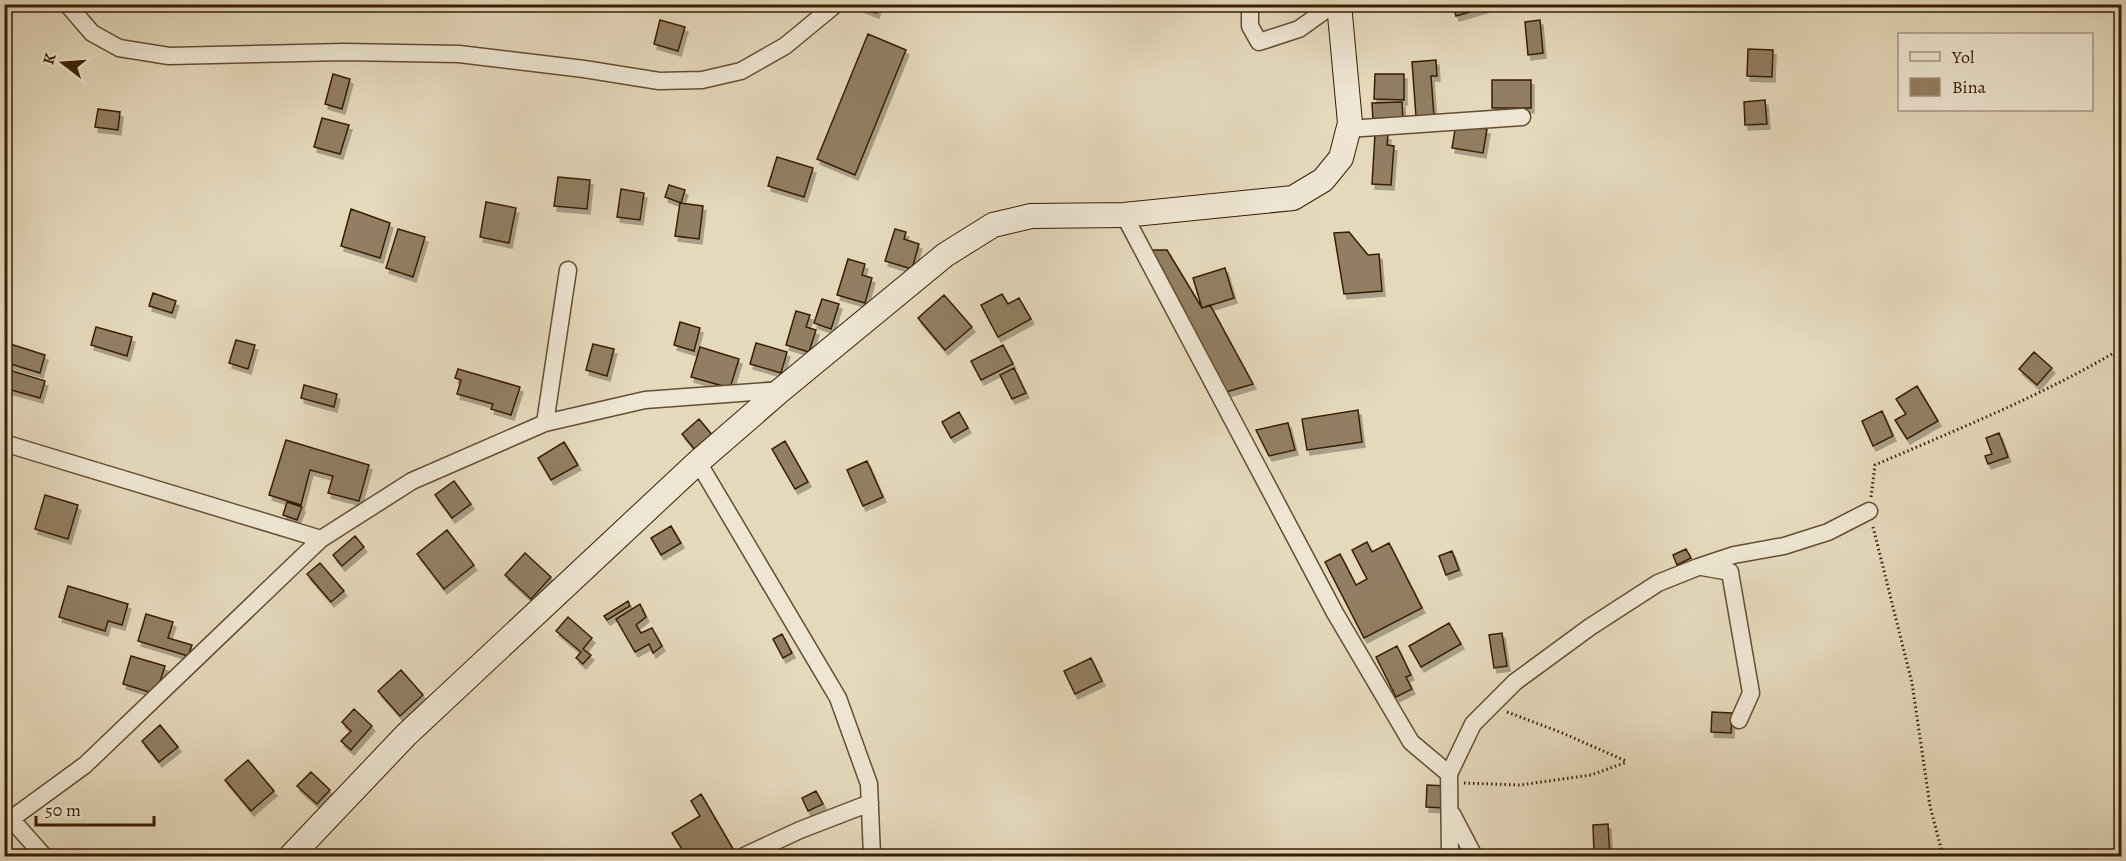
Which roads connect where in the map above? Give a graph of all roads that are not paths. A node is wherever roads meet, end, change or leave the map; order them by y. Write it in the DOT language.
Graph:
graph roads {
  1 [pos="68,4"];
  2 [pos="836,4"];
  3 [pos="1250,4"];
  4 [pos="1334,4"];
  5 [pos="1339,4"];
  6 [pos="1522,117"];
  7 [pos="1348,129"];
  8 [pos="1124,215"];
  9 [pos="568,270"];
  10 [pos="781,390"];
  11 [pos="545,423"];
  12 [pos="4,443"];
  13 [pos="698,462"];
  14 [pos="1869,511"];
  15 [pos="321,539"];
  16 [pos="1698,567"];
  17 [pos="1739,720"];
  18 [pos="1449,778"];
  19 [pos="870,803"];
  20 [pos="1450,811"];
  21 [pos="8,819"];
  22 [pos="44,856"];
  23 [pos="291,856"];
  24 [pos="744,856"];
  25 [pos="872,856"];
  26 [pos="1450,856"];
  27 [pos="1473,856"];
  1 -- 2 [label="street"];
  3 -- 4 [label="street"];
  5 -- 7 [label="street"];
  6 -- 7 [label="street"];
  7 -- 8 [label="street"];
  8 -- 10 [label="street"];
  8 -- 18 [label="street"];
  9 -- 11 [label="street"];
  10 -- 11 [label="street"];
  10 -- 13 [label="street"];
  11 -- 15 [label="street"];
  12 -- 15 [label="street"];
  13 -- 19 [label="street"];
  13 -- 23 [label="street"];
  14 -- 16 [label="street"];
  15 -- 21 [label="street"];
  16 -- 17 [label="street"];
  16 -- 18 [label="street"];
  18 -- 20 [label="street"];
  19 -- 24 [label="street"];
  19 -- 25 [label="street"];
  20 -- 26 [label="street"];
  20 -- 27 [label="street"];
  21 -- 22 [label="street"];
}
